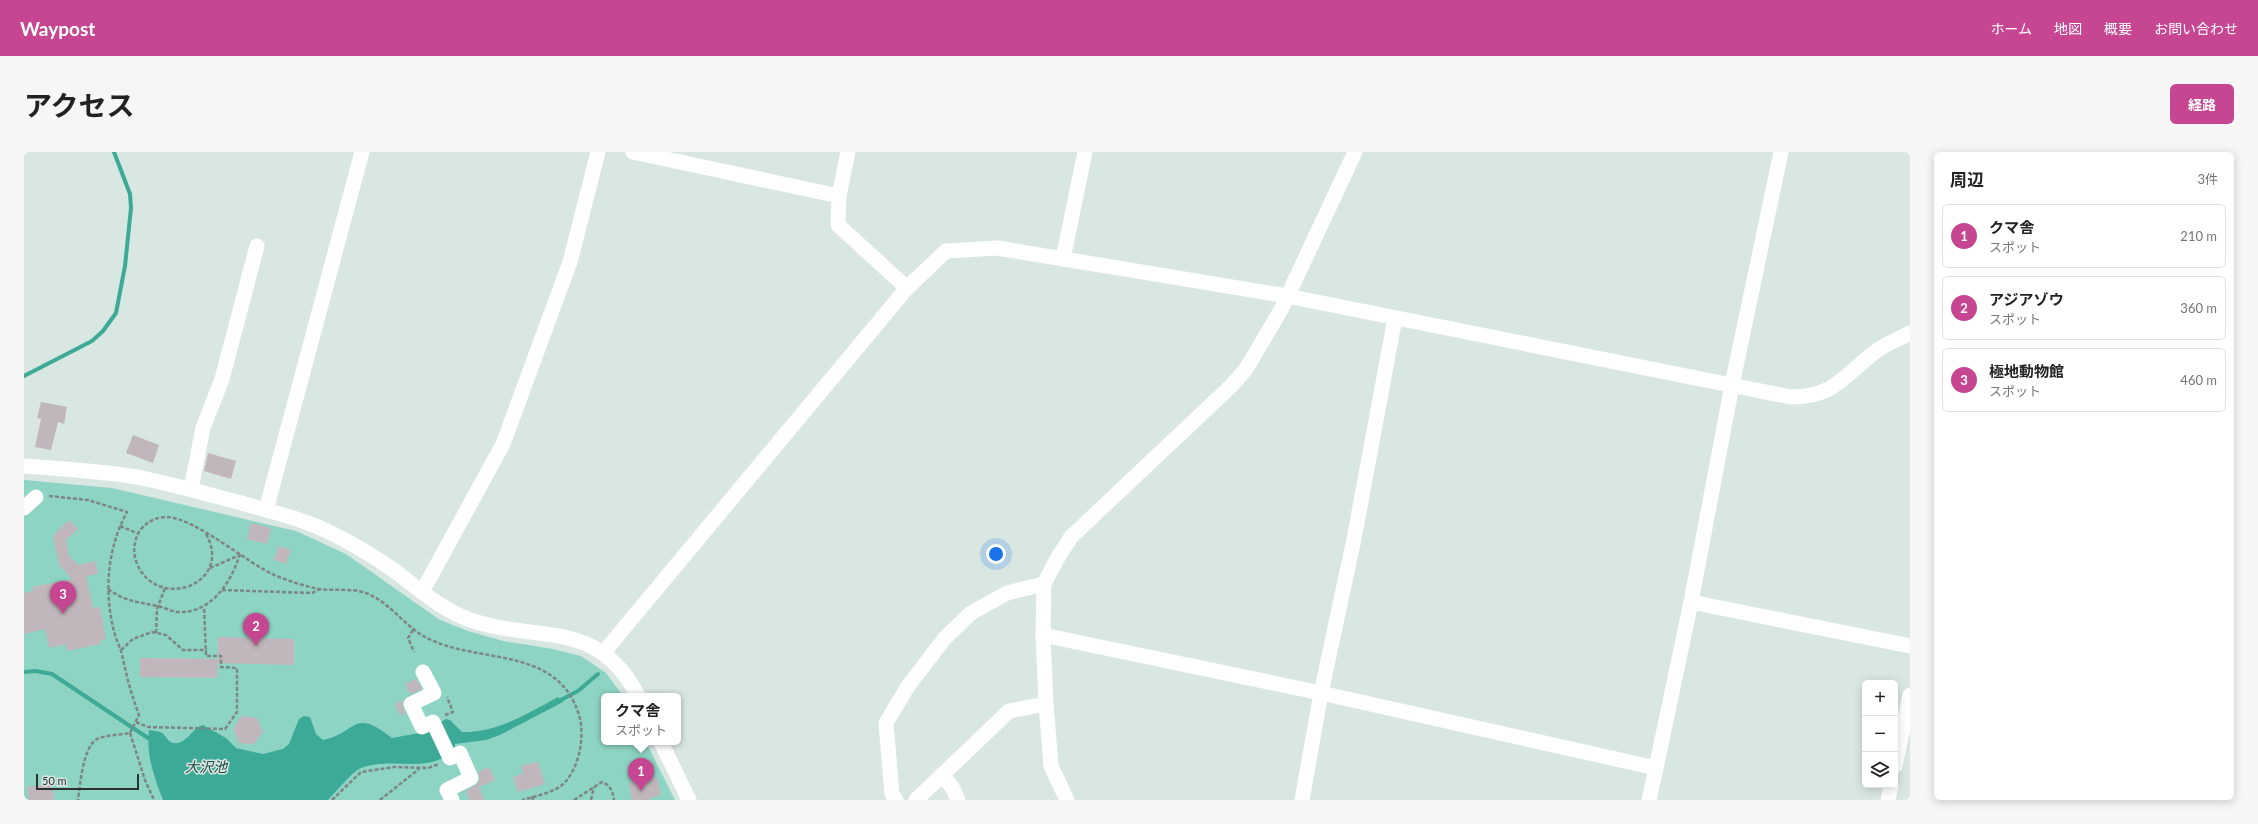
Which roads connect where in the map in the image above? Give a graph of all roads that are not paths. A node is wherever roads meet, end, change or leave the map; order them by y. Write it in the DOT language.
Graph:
graph roads {
  1 [pos="362,152"];
  2 [pos="598,152"];
  3 [pos="633,152"];
  4 [pos="848,152"];
  5 [pos="1085,152"];
  6 [pos="1355,152"];
  7 [pos="1781,152"];
  8 [pos="839,196"];
  9 [pos="257,246"];
  10 [pos="1063,259"];
  11 [pos="907,288"];
  12 [pos="1287,296"];
  13 [pos="1395,318"];
  14 [pos="1910,333"];
  15 [pos="1732,385"];
  16 [pos="24,466"];
  17 [pos="191,490"];
  18 [pos="36,497"];
  19 [pos="24,508"];
  20 [pos="266,510"];
  21 [pos="1044,584"];
  22 [pos="422,592"];
  23 [pos="1691,602"];
  24 [pos="1043,635"];
  25 [pos="1910,646"];
  26 [pos="604,652"];
  27 [pos="423,672"];
  28 [pos="636,693"];
  29 [pos="1321,693"];
  30 [pos="1910,695"];
  31 [pos="1046,704"];
  32 [pos="662,745"];
  33 [pos="1898,752"];
  34 [pos="1656,768"];
  35 [pos="942,775"];
  36 [pos="1890,788"];
  37 [pos="452,800"];
  38 [pos="690,800"];
  39 [pos="896,800"];
  40 [pos="916,800"];
  41 [pos="958,800"];
  42 [pos="1067,800"];
  43 [pos="1302,800"];
  44 [pos="1649,800"];
  45 [pos="1888,800"];
  1 -- 20 [label="street"];
  2 -- 22 [label="street"];
  3 -- 8 [label="street"];
  4 -- 8 [label="street"];
  5 -- 10 [label="street"];
  6 -- 12 [label="street"];
  7 -- 15 [label="street"];
  8 -- 11 [label="street"];
  9 -- 17 [label="street"];
  10 -- 11 [label="street"];
  10 -- 12 [label="street"];
  11 -- 26 [label="street"];
  12 -- 13 [label="street"];
  12 -- 21 [label="street"];
  13 -- 15 [label="street"];
  13 -- 29 [label="street"];
  14 -- 15 [label="street"];
  15 -- 23 [label="street"];
  16 -- 17 [label="street"];
  17 -- 20 [label="street"];
  18 -- 19 [label="street"];
  20 -- 22 [label="street"];
  21 -- 24 [label="street"];
  21 -- 39 [label="street"];
  22 -- 26 [label="street"];
  23 -- 25 [label="street"];
  23 -- 34 [label="street"];
  24 -- 29 [label="street"];
  24 -- 31 [label="street"];
  26 -- 28 [label="street"];
  27 -- 37 [label="street"];
  29 -- 34 [label="street"];
  29 -- 43 [label="street"];
  30 -- 33 [label="street"];
  31 -- 35 [label="street"];
  31 -- 42 [label="street"];
  32 -- 38 [label="street"];
  34 -- 44 [label="street"];
  35 -- 40 [label="street"];
  35 -- 41 [label="street"];
  36 -- 45 [label="street"];
}
